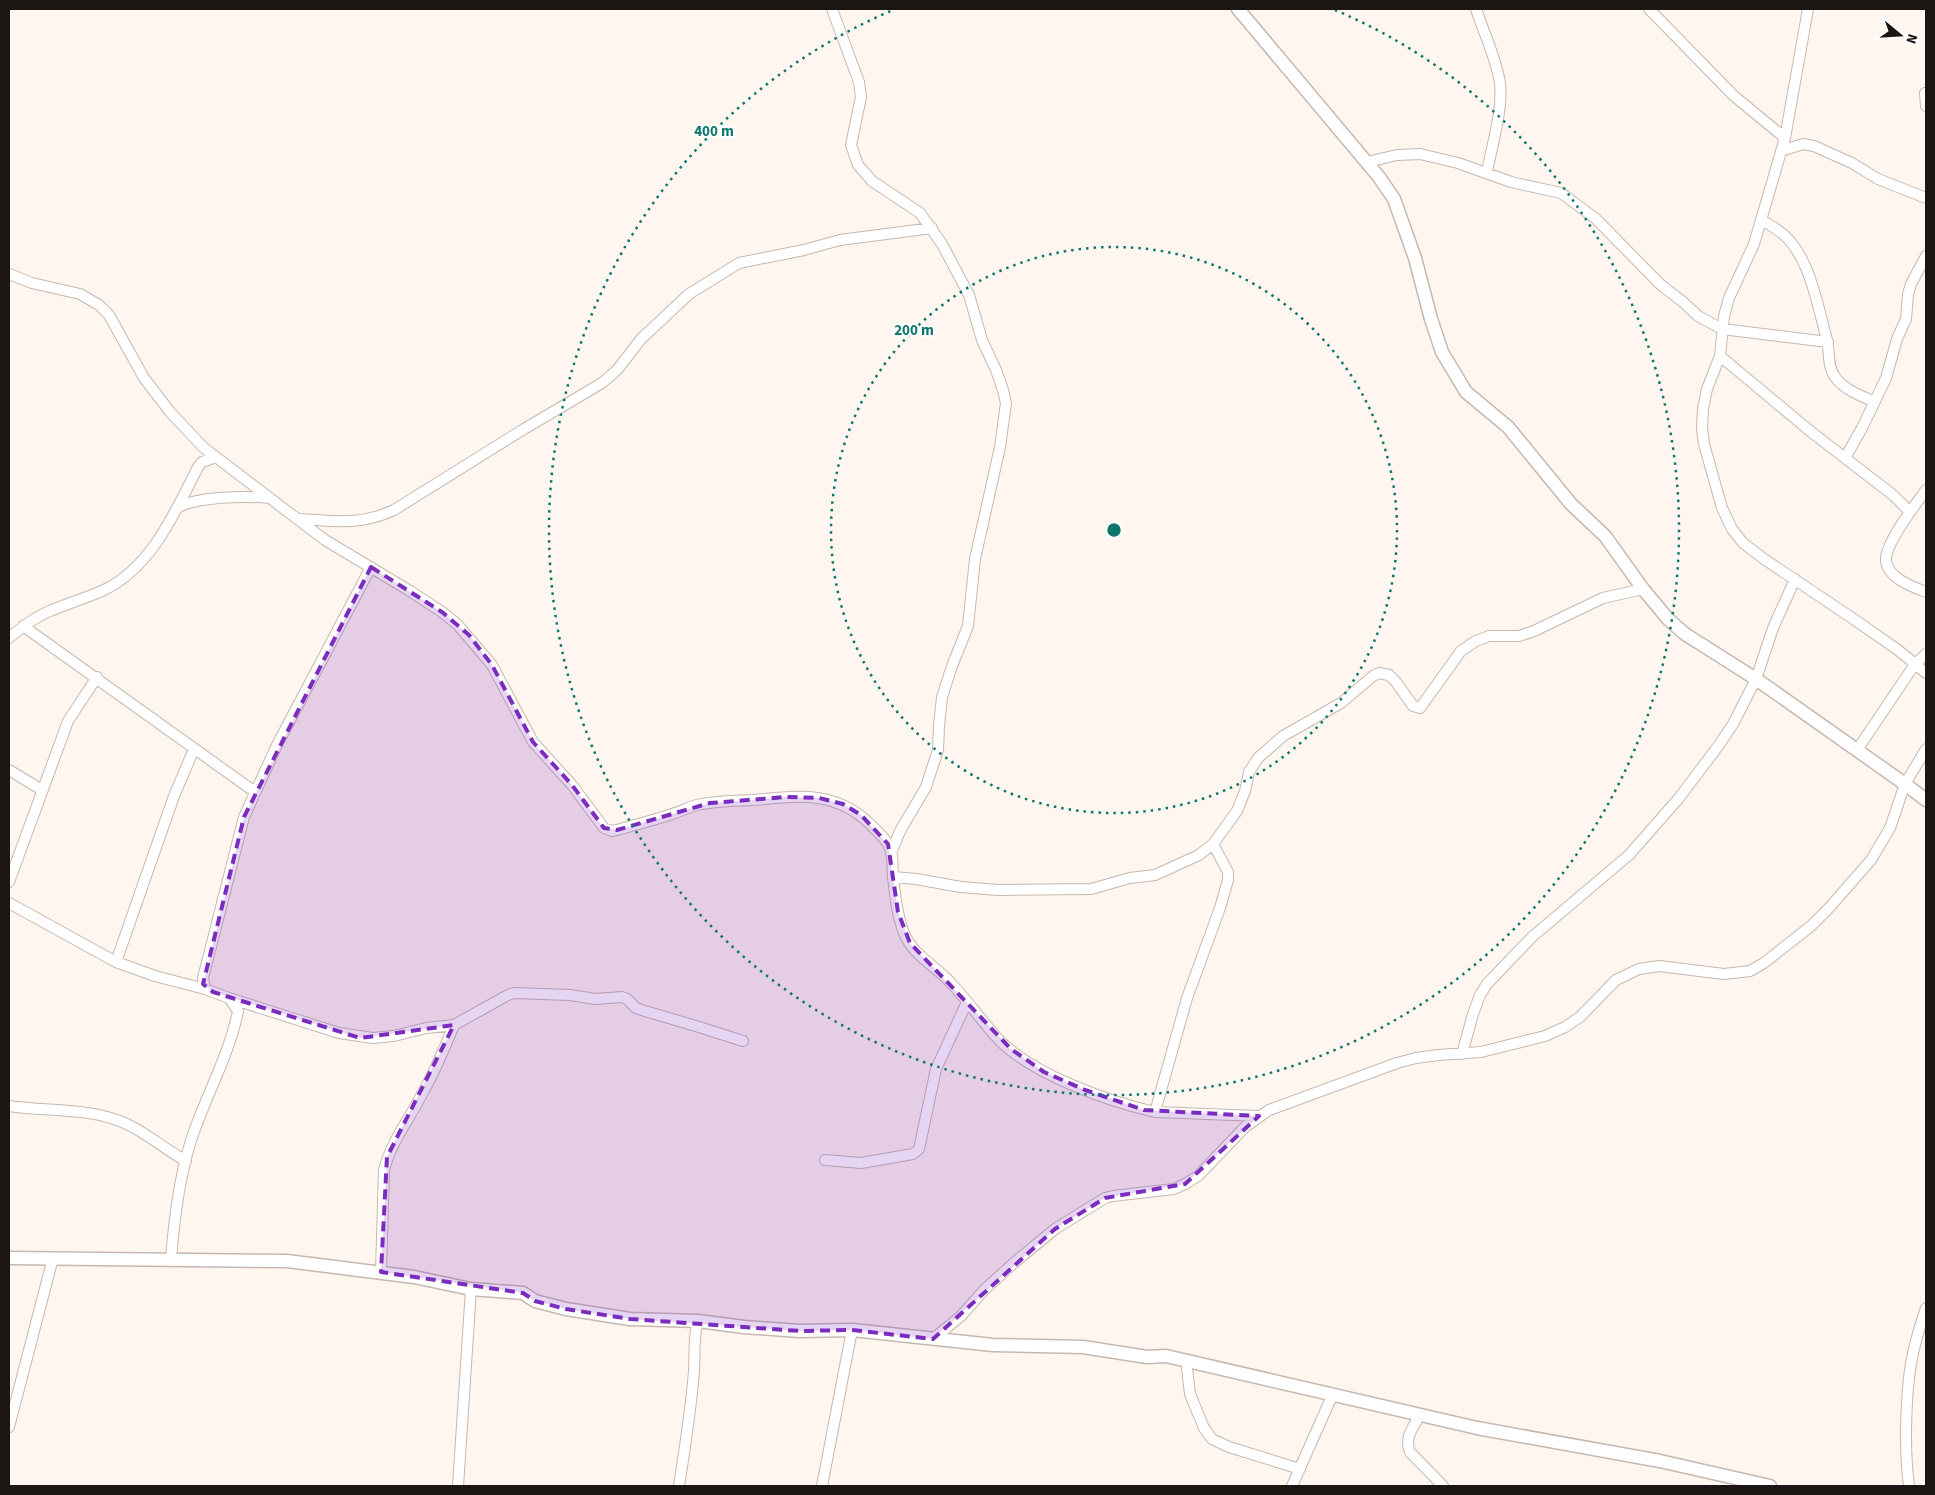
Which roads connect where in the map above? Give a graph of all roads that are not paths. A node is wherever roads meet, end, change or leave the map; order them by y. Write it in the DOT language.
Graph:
graph roads {
  1 [pos="832,9"];
  2 [pos="1238,9"];
  3 [pos="1476,9"];
  4 [pos="1649,9"];
  5 [pos="1808,9"];
  6 [pos="1925,93"];
  7 [pos="1926,106"];
  8 [pos="1785,138"];
  9 [pos="1781,151"];
  10 [pos="1367,162"];
  11 [pos="1487,172"];
  12 [pos="1926,198"];
  13 [pos="1761,220"];
  14 [pos="932,228"];
  15 [pos="1926,256"];
  16 [pos="9,274"];
  17 [pos="1722,329"];
  18 [pos="1828,342"];
  19 [pos="1720,356"];
  20 [pos="1873,401"];
  21 [pos="204,448"];
  22 [pos="216,457"];
  23 [pos="1845,458"];
  24 [pos="202,462"];
  25 [pos="1926,490"];
  26 [pos="270,498"];
  27 [pos="176,508"];
  28 [pos="1909,511"];
  29 [pos="298,519"];
  30 [pos="371,567"];
  31 [pos="1795,579"];
  32 [pos="1643,590"];
  33 [pos="1926,592"];
  34 [pos="23,626"];
  35 [pos="9,638"];
  36 [pos="1926,654"];
  37 [pos="1915,664"];
  38 [pos="1926,673"];
  39 [pos="96,677"];
  40 [pos="1756,679"];
  41 [pos="194,748"];
  42 [pos="1926,749"];
  43 [pos="1857,750"];
  44 [pos="9,770"];
  45 [pos="1906,784"];
  46 [pos="42,790"];
  47 [pos="254,792"];
  48 [pos="1926,800"];
  49 [pos="900,831"];
  50 [pos="880,834"];
  51 [pos="1213,844"];
  52 [pos="892,853"];
  53 [pos="893,877"];
  54 [pos="9,882"];
  55 [pos="9,903"];
  56 [pos="116,962"];
  57 [pos="205,989"];
  58 [pos="230,998"];
  59 [pos="967,1002"];
  60 [pos="454,1025"];
  61 [pos="743,1041"];
  62 [pos="1462,1054"];
  63 [pos="9,1106"];
  64 [pos="1155,1112"];
  65 [pos="1259,1116"];
  66 [pos="825,1160"];
  67 [pos="186,1161"];
  68 [pos="9,1258"];
  69 [pos="53,1258"];
  70 [pos="171,1260"];
  71 [pos="381,1272"];
  72 [pos="471,1289"];
  73 [pos="1926,1308"];
  74 [pos="698,1321"];
  75 [pos="852,1330"];
  76 [pos="933,1339"];
  77 [pos="1186,1360"];
  78 [pos="1332,1396"];
  79 [pos="1420,1415"];
  80 [pos="9,1427"];
  81 [pos="1300,1469"];
  82 [pos="458,1486"];
  83 [pos="678,1486"];
  84 [pos="822,1486"];
  85 [pos="1292,1486"];
  86 [pos="1443,1486"];
  87 [pos="1770,1486"];
  88 [pos="1909,1486"];
  1 -- 14 [label="street"];
  2 -- 10 [label="street"];
  3 -- 11 [label="street"];
  4 -- 8 [label="street"];
  5 -- 8 [label="street"];
  6 -- 7 [label="street"];
  8 -- 9 [label="street"];
  9 -- 12 [label="street"];
  9 -- 13 [label="street"];
  10 -- 11 [label="street"];
  10 -- 32 [label="street"];
  11 -- 17 [label="street"];
  13 -- 17 [label="street"];
  13 -- 18 [label="street"];
  14 -- 29 [label="street"];
  14 -- 49 [label="street"];
  15 -- 20 [label="street"];
  16 -- 21 [label="street"];
  17 -- 18 [label="street"];
  17 -- 19 [label="street"];
  18 -- 20 [label="street"];
  19 -- 23 [label="street"];
  19 -- 31 [label="street"];
  20 -- 23 [label="street"];
  21 -- 22 [label="street"];
  21 -- 24 [label="street"];
  22 -- 24 [label="street"];
  22 -- 26 [label="street"];
  23 -- 28 [label="street"];
  24 -- 27 [label="street"];
  25 -- 28 [label="street"];
  26 -- 27 [label="street"];
  26 -- 29 [label="street"];
  27 -- 34 [label="street"];
  28 -- 33 [label="street"];
  29 -- 30 [label="street"];
  30 -- 47 [label="street"];
  30 -- 50 [label="street"];
  31 -- 37 [label="street"];
  31 -- 40 [label="street"];
  32 -- 40 [label="street"];
  32 -- 51 [label="street"];
  34 -- 35 [label="street"];
  34 -- 39 [label="street"];
  36 -- 37 [label="street"];
  37 -- 38 [label="street"];
  37 -- 43 [label="street"];
  39 -- 41 [label="street"];
  39 -- 46 [label="street"];
  40 -- 43 [label="street"];
  40 -- 62 [label="street"];
  41 -- 47 [label="street"];
  41 -- 56 [label="street"];
  42 -- 45 [label="street"];
  43 -- 45 [label="street"];
  44 -- 46 [label="street"];
  45 -- 48 [label="street"];
  45 -- 62 [label="street"];
  46 -- 54 [label="street"];
  47 -- 57 [label="street"];
  49 -- 50 [label="street"];
  49 -- 52 [label="street"];
  50 -- 52 [label="street"];
  51 -- 53 [label="street"];
  51 -- 64 [label="street"];
  52 -- 53 [label="street"];
  53 -- 59 [label="street"];
  55 -- 56 [label="street"];
  56 -- 57 [label="street"];
  57 -- 58 [label="street"];
  58 -- 60 [label="street"];
  58 -- 67 [label="street"];
  59 -- 64 [label="street"];
  59 -- 66 [label="street"];
  60 -- 61 [label="street"];
  60 -- 71 [label="street"];
  62 -- 65 [label="street"];
  63 -- 67 [label="street"];
  64 -- 65 [label="street"];
  65 -- 76 [label="street"];
  67 -- 70 [label="street"];
  68 -- 69 [label="street"];
  69 -- 70 [label="street"];
  69 -- 80 [label="street"];
  70 -- 71 [label="street"];
  71 -- 72 [label="street"];
  72 -- 74 [label="street"];
  72 -- 82 [label="street"];
  73 -- 88 [label="street"];
  74 -- 75 [label="street"];
  74 -- 83 [label="street"];
  75 -- 76 [label="street"];
  75 -- 84 [label="street"];
  76 -- 77 [label="street"];
  77 -- 78 [label="street"];
  77 -- 81 [label="street"];
  78 -- 79 [label="street"];
  78 -- 81 [label="street"];
  79 -- 86 [label="street"];
  79 -- 87 [label="street"];
  81 -- 85 [label="street"];
}
